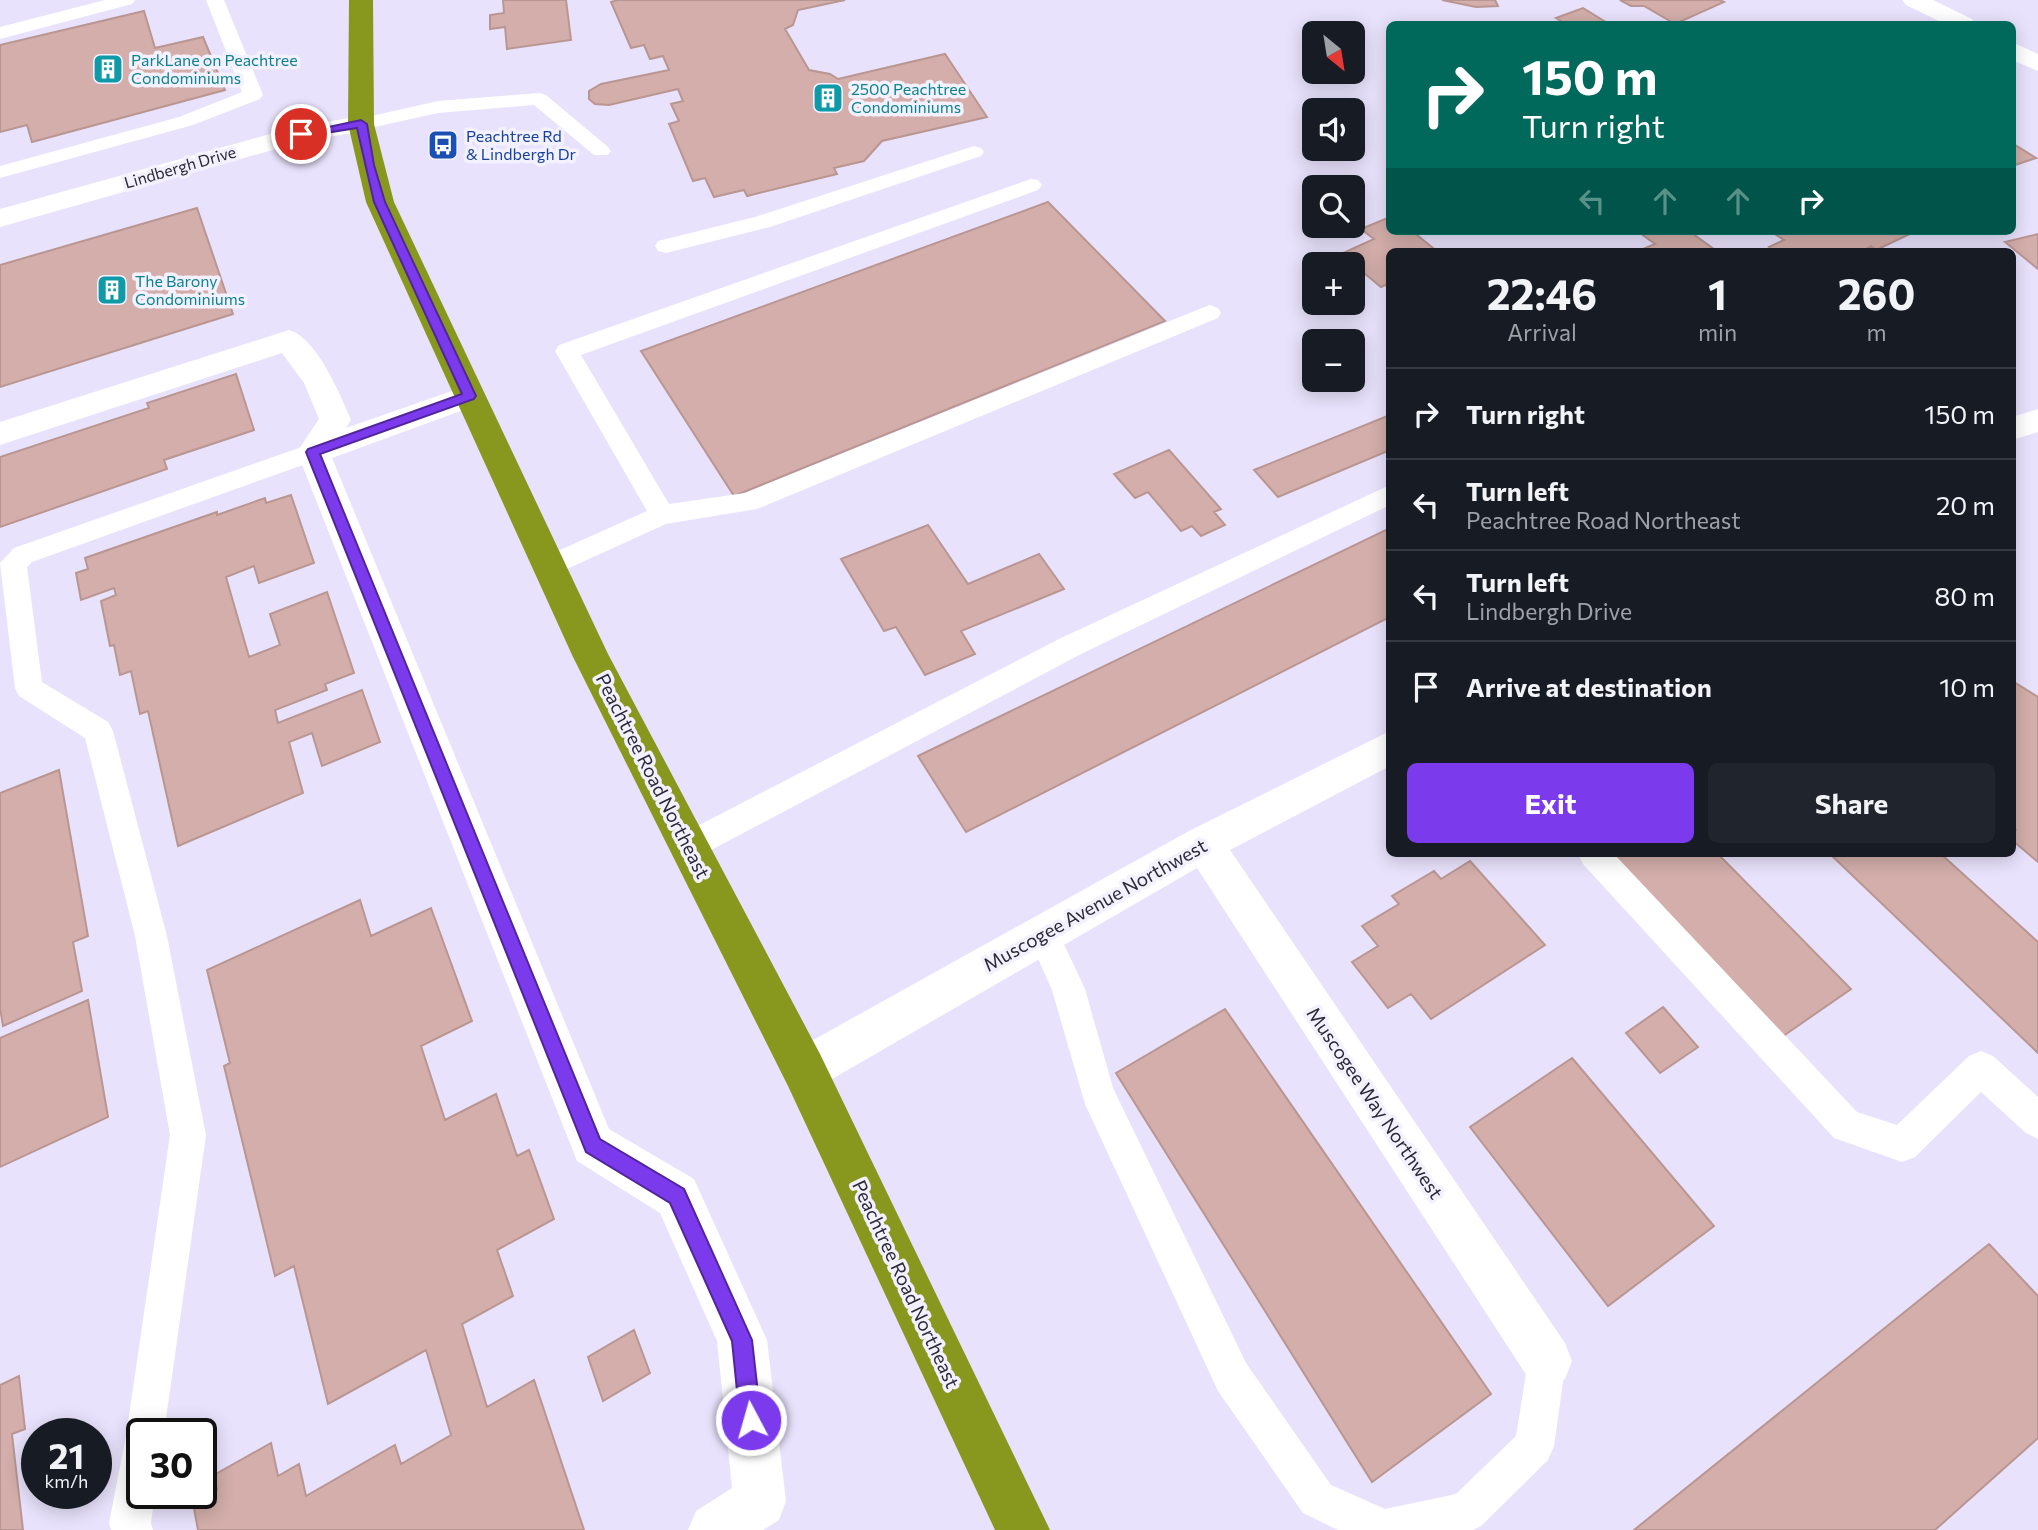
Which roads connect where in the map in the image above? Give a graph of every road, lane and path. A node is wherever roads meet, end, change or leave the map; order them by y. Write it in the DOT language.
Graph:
graph roads {
  1 [pos="126,0"];
  2 [pos="215,0"];
  3 [pos="361,0"];
  4 [pos="1914,0"];
  5 [pos="1957,21"];
  6 [pos="0,33"];
  7 [pos="2016,51"];
  8 [pos="2038,64"];
  9 [pos="361,124"];
  10 [pos="601,151"];
  11 [pos="974,152"];
  12 [pos="0,172"];
  13 [pos="1031,185"];
  14 [pos="0,218"];
  15 [pos="666,246"];
  16 [pos="1210,313"];
  17 [pos="469,396"];
  18 [pos="2038,420"];
  19 [pos="2016,428"];
  20 [pos="0,434"];
  21 [pos="313,452"];
  22 [pos="1386,496"];
  23 [pos="662,515"];
  24 [pos="549,566"];
  25 [pos="1386,749"];
  26 [pos="1203,844"];
  27 [pos="689,846"];
  28 [pos="1597,857"];
  29 [pos="1043,934"];
  30 [pos="804,1070"];
  31 [pos="2038,1121"];
  32 [pos="1546,1362"];
  33 [pos="146,1418"];
  34 [pos="132,1509"];
  35 [pos="132,1530"];
  36 [pos="715,1530"];
  37 [pos="1023,1530"];
  38 [pos="1384,1530"];
  1 -- 6 [label="lane"];
  2 -- 12 [label="lane"];
  3 -- 9 [label="highway, Peachtree Road Northeast"];
  4 -- 5 [label="street"];
  7 -- 8 [label="street"];
  9 -- 10 [label="lane"];
  9 -- 14 [label="street, Lindbergh Drive"];
  9 -- 17 [label="highway, Peachtree Road Northeast"];
  11 -- 15 [label="lane"];
  13 -- 23 [label="lane"];
  16 -- 23 [label="lane"];
  17 -- 21 [label="street"];
  17 -- 24 [label="highway, Peachtree Road Northeast"];
  18 -- 19 [label="street"];
  20 -- 21 [label="street"];
  21 -- 33 [label="lane"];
  21 -- 36 [label="street"];
  22 -- 27 [label="lane"];
  23 -- 24 [label="lane"];
  24 -- 27 [label="highway, Peachtree Road Northeast"];
  25 -- 26 [label="street, Muscogee Avenue Northwest"];
  26 -- 29 [label="street, Muscogee Avenue Northwest"];
  26 -- 32 [label="street, Muscogee Way Northwest"];
  27 -- 30 [label="highway, Peachtree Road Northeast"];
  28 -- 31 [label="lane"];
  29 -- 30 [label="street, Muscogee Avenue Northwest"];
  29 -- 38 [label="lane"];
  30 -- 37 [label="highway, Peachtree Road Northeast"];
  32 -- 38 [label="lane"];
  34 -- 35 [label="lane"];
}
